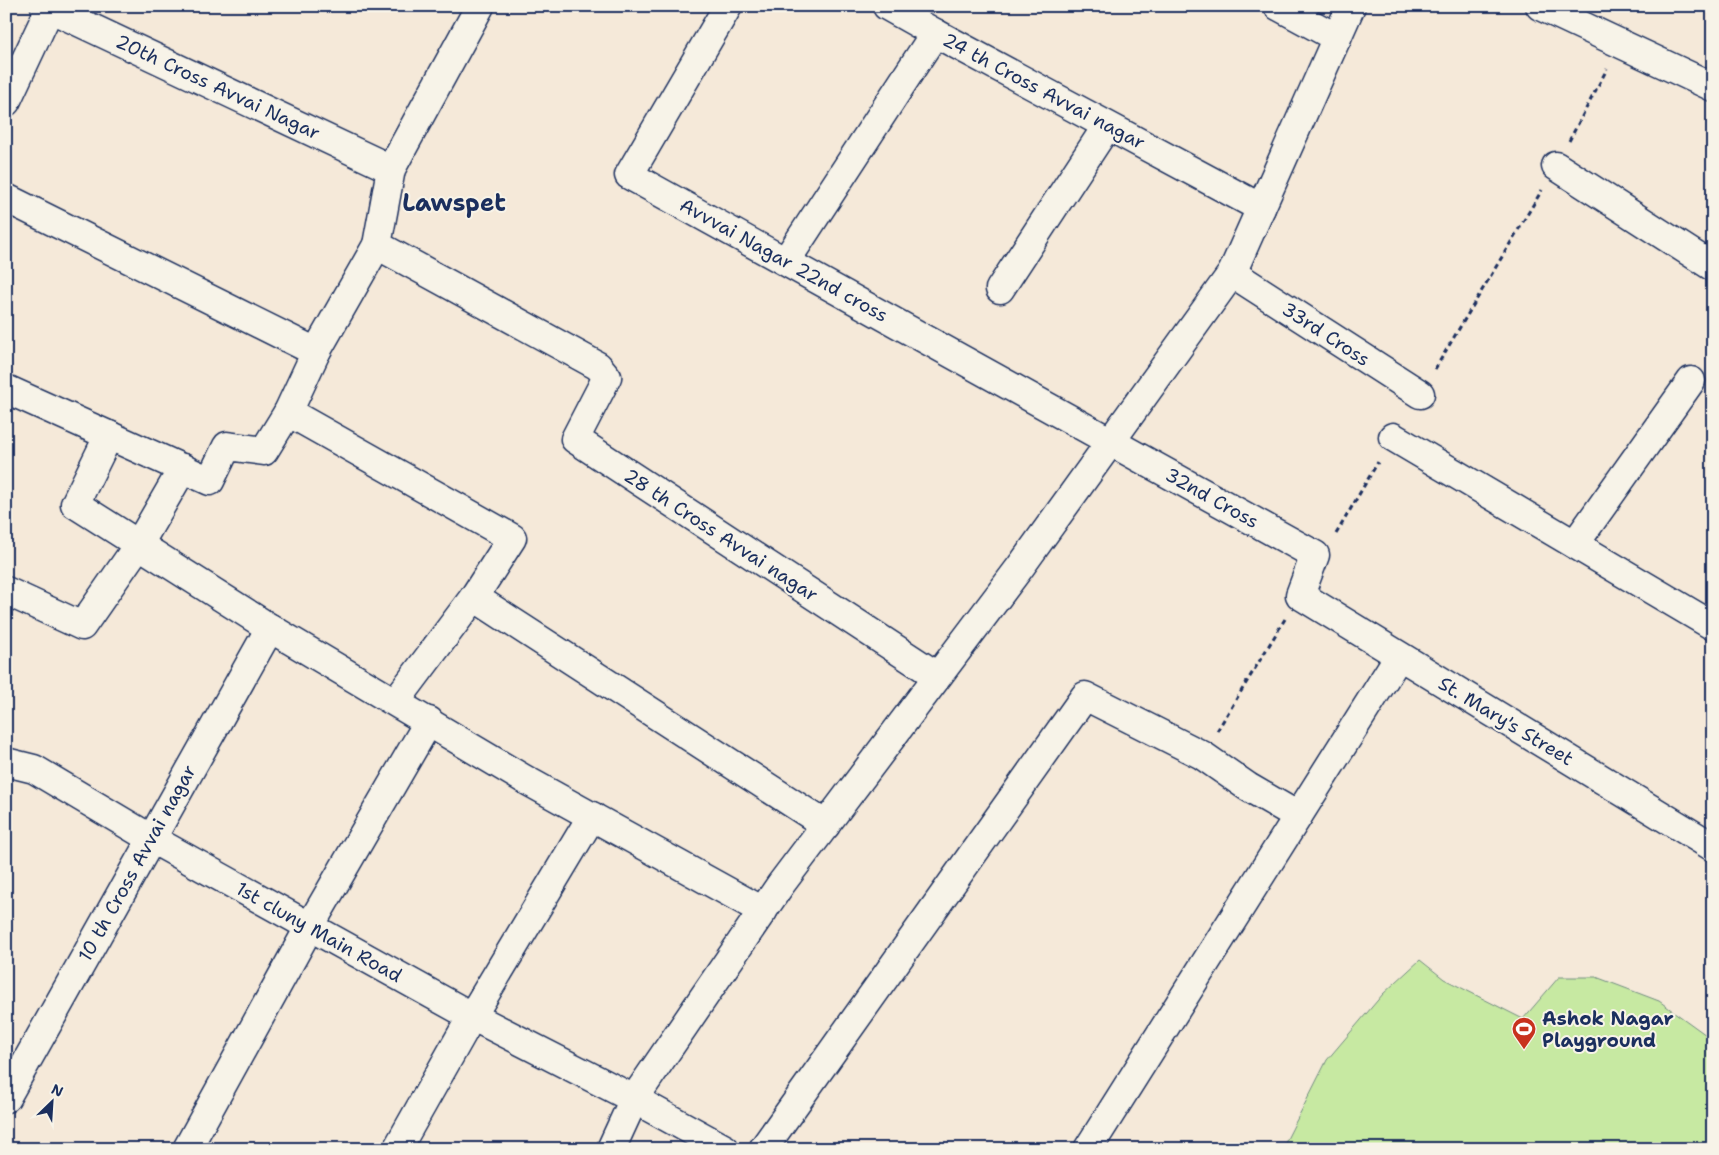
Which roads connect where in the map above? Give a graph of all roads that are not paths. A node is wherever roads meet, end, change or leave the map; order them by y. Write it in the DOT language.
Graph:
graph roads {
  1 [pos="480,6"];
  2 [pos="728,6"];
  3 [pos="888,6"];
  4 [pos="1278,6"];
  5 [pos="1351,6"];
  6 [pos="1540,6"];
  7 [pos="49,7"];
  8 [pos="935,32"];
  9 [pos="1337,38"];
  10 [pos="1713,87"];
  11 [pos="6,102"];
  12 [pos="1107,126"];
  13 [pos="1556,166"];
  14 [pos="391,168"];
  15 [pos="6,198"];
  16 [pos="1261,208"];
  17 [pos="377,245"];
  18 [pos="786,261"];
  19 [pos="1713,267"];
  20 [pos="1232,273"];
  21 [pos="1000,289"];
  22 [pos="316,352"];
  23 [pos="1691,380"];
  24 [pos="6,389"];
  25 [pos="1420,394"];
  26 [pos="288,412"];
  27 [pos="110,435"];
  28 [pos="1393,437"];
  29 [pos="1110,440"];
  30 [pos="183,468"];
  31 [pos="139,544"];
  32 [pos="1575,544"];
  33 [pos="6,591"];
  34 [pos="1300,595"];
  35 [pos="474,597"];
  36 [pos="1713,626"];
  37 [pos="270,628"];
  38 [pos="1399,656"];
  39 [pos="937,676"];
  40 [pos="396,701"];
  41 [pos="429,721"];
  42 [pos="6,762"];
  43 [pos="592,816"];
  44 [pos="1298,816"];
  45 [pos="826,825"];
  46 [pos="150,838"];
  47 [pos="1713,847"];
  48 [pos="763,911"];
  49 [pos="310,926"];
  50 [pos="472,1016"];
  51 [pos="6,1098"];
  52 [pos="634,1099"];
  53 [pos="186,1149"];
  54 [pos="398,1149"];
  55 [pos="611,1149"];
  56 [pos="724,1149"];
  57 [pos="763,1149"];
  58 [pos="1088,1149"];
  1 -- 14 [label="street"];
  2 -- 18 [label="street, Avvvai Nagar 22nd cross"];
  3 -- 8 [label="street"];
  4 -- 9 [label="street"];
  5 -- 9 [label="street"];
  6 -- 10 [label="street"];
  7 -- 11 [label="street"];
  7 -- 14 [label="street, 20th Cross Avvai Nagar"];
  8 -- 12 [label="street, 24 th Cross Avvai nagar"];
  8 -- 18 [label="street, 24 th Cross Avvai nagar"];
  9 -- 16 [label="street"];
  12 -- 16 [label="street, 24 th Cross Avvai nagar"];
  12 -- 21 [label="street"];
  13 -- 19 [label="street"];
  14 -- 17 [label="street"];
  15 -- 22 [label="street"];
  16 -- 20 [label="street"];
  17 -- 22 [label="street"];
  17 -- 39 [label="street, 28 th Cross Avvai nagar"];
  18 -- 29 [label="street, Avvvai Nagar 22nd cross"];
  20 -- 25 [label="street, 33rd Cross"];
  20 -- 29 [label="street"];
  22 -- 26 [label="street"];
  23 -- 32 [label="street"];
  24 -- 27 [label="street"];
  26 -- 30 [label="street"];
  26 -- 35 [label="street"];
  27 -- 30 [label="street"];
  27 -- 31 [label="street"];
  28 -- 32 [label="street"];
  29 -- 34 [label="street, 32nd Cross"];
  29 -- 39 [label="street"];
  30 -- 31 [label="street"];
  31 -- 33 [label="street"];
  31 -- 37 [label="street"];
  32 -- 36 [label="street"];
  34 -- 38 [label="street, St. Mary's Street"];
  35 -- 40 [label="street"];
  35 -- 45 [label="street"];
  37 -- 40 [label="street"];
  37 -- 46 [label="street, 10 th Cross Avvai nagar"];
  38 -- 44 [label="street"];
  38 -- 47 [label="street, St. Mary's Street"];
  39 -- 45 [label="street"];
  40 -- 41 [label="street"];
  41 -- 43 [label="street"];
  41 -- 49 [label="street"];
  42 -- 46 [label="street, 1st cluny Main Road"];
  43 -- 48 [label="street"];
  43 -- 50 [label="street"];
  44 -- 57 [label="street"];
  44 -- 58 [label="street"];
  45 -- 48 [label="street"];
  46 -- 49 [label="street, 1st cluny Main Road"];
  46 -- 51 [label="street, 10 th Cross Avvai nagar"];
  48 -- 52 [label="street"];
  49 -- 50 [label="street, 1st cluny Main Road"];
  49 -- 53 [label="street"];
  50 -- 52 [label="street, 1st cluny Main Road"];
  50 -- 54 [label="street"];
  52 -- 55 [label="street"];
  52 -- 56 [label="street, 1st cluny Main Road"];
}
